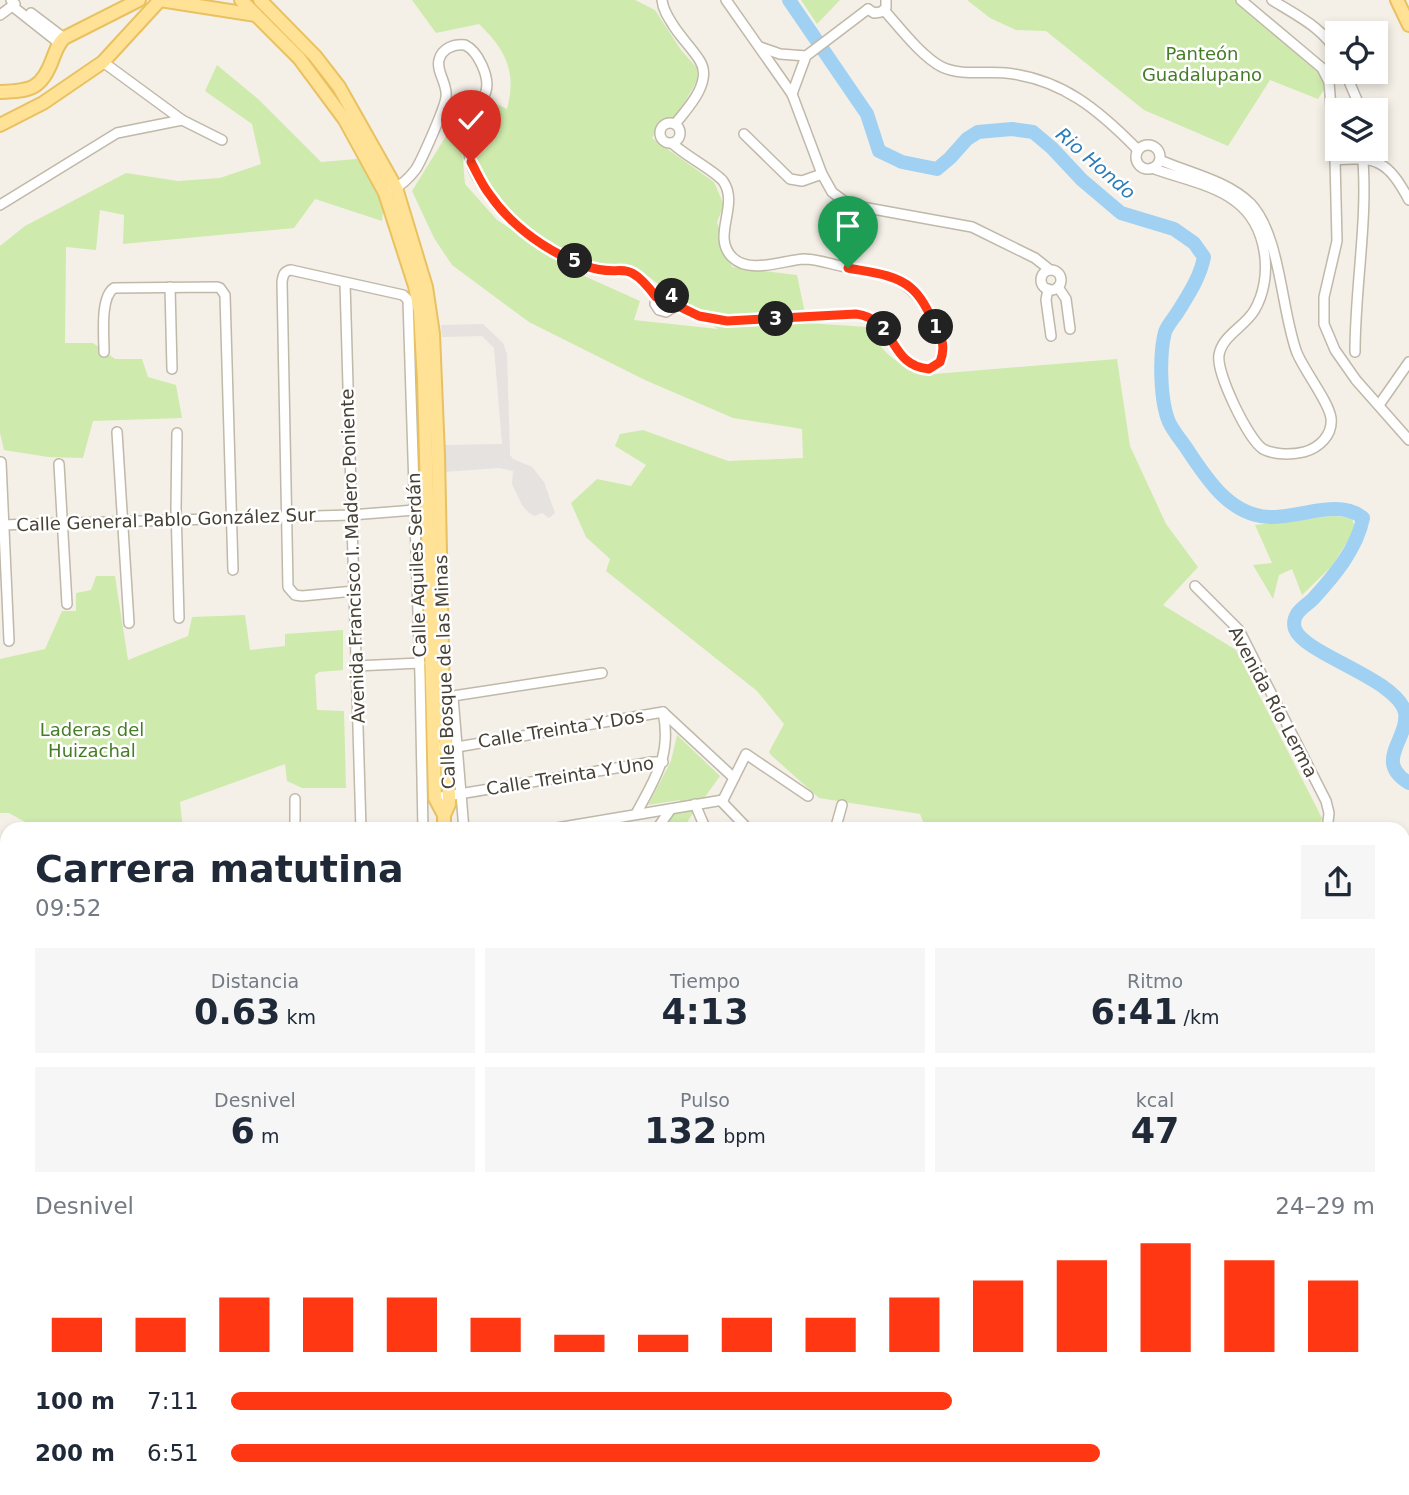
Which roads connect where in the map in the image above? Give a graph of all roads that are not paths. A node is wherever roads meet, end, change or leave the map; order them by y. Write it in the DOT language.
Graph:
graph roads {
  1 [pos="139,0"];
  2 [pos="160,0"];
  3 [pos="241,0"];
  4 [pos="662,0"];
  5 [pos="726,0"];
  6 [pos="886,0"];
  7 [pos="1241,0"];
  8 [pos="1272,0"];
  9 [pos="1397,0"];
  10 [pos="13,2"];
  11 [pos="262,5"];
  12 [pos="867,7"];
  13 [pos="884,10"];
  14 [pos="0,15"];
  15 [pos="111,15"];
  16 [pos="1409,24"];
  17 [pos="124,38"];
  18 [pos="1325,39"];
  19 [pos="61,40"];
  20 [pos="760,46"];
  21 [pos="808,54"];
  22 [pos="103,62"];
  23 [pos="48,72"];
  24 [pos="64,88"];
  25 [pos="0,92"];
  26 [pos="792,94"];
  27 [pos="1330,98"];
  28 [pos="182,120"];
  29 [pos="0,124"];
  30 [pos="674,124"];
  31 [pos="744,134"];
  32 [pos="222,140"];
  33 [pos="671,143"];
  34 [pos="1138,150"];
  35 [pos="1160,160"];
  36 [pos="1335,161"];
  37 [pos="1363,161"];
  38 [pos="1375,161"];
  39 [pos="1152,168"];
  40 [pos="822,174"];
  41 [pos="391,191"];
  42 [pos="1409,200"];
  43 [pos="0,205"];
  44 [pos="1050,270"];
  45 [pos="345,283"];
  46 [pos="170,287"];
  47 [pos="1053,288"];
  48 [pos="1070,329"];
  49 [pos="1051,336"];
  50 [pos="104,352"];
  51 [pos="1355,352"];
  52 [pos="1409,362"];
  53 [pos="172,369"];
  54 [pos="1379,405"];
  55 [pos="117,432"];
  56 [pos="177,433"];
  57 [pos="1409,440"];
  58 [pos="1,462"];
  59 [pos="59,464"];
  60 [pos="415,510"];
  61 [pos="351,515"];
  62 [pos="286,517"];
  63 [pos="230,520"];
  64 [pos="177,521"];
  65 [pos="121,522"];
  66 [pos="62,524"];
  67 [pos="2,525"];
  68 [pos="233,570"];
  69 [pos="1195,586"];
  70 [pos="354,591"];
  71 [pos="66,604"];
  72 [pos="179,618"];
  73 [pos="128,623"];
  74 [pos="9,641"];
  75 [pos="420,663"];
  76 [pos="356,666"];
  77 [pos="602,673"];
  78 [pos="443,698"];
  79 [pos="663,712"];
  80 [pos="445,747"];
  81 [pos="663,762"];
  82 [pos="734,778"];
  83 [pos="455,795"];
  84 [pos="808,796"];
  85 [pos="435,798"];
  86 [pos="295,799"];
  87 [pos="723,800"];
  88 [pos="695,804"];
  89 [pos="842,805"];
  90 [pos="671,808"];
  91 [pos="636,814"];
  92 [pos="444,815"];
  93 [pos="295,822"];
  94 [pos="360,822"];
  95 [pos="423,822"];
  96 [pos="444,822"];
  97 [pos="462,822"];
  98 [pos="601,822"];
  99 [pos="661,822"];
  100 [pos="702,822"];
  101 [pos="741,822"];
  102 [pos="837,822"];
  103 [pos="1328,822"];
  1 -- 15 [label="main road"];
  2 -- 11 [label="main road"];
  2 -- 17 [label="main road"];
  3 -- 11 [label="main road, Calle Bosque de las Minas"];
  4 -- 30 [label="street"];
  5 -- 20 [label="street"];
  6 -- 13 [label="street"];
  7 -- 27 [label="street"];
  8 -- 18 [label="street"];
  9 -- 16 [label="main road"];
  10 -- 14 [label="street"];
  10 -- 19 [label="street"];
  11 -- 41 [label="main road, Calle Bosque de las Minas"];
  12 -- 13 [label="street"];
  12 -- 21 [label="street"];
  13 -- 34 [label="street"];
  15 -- 17 [label="main road"];
  15 -- 19 [label="main road"];
  17 -- 22 [label="main road"];
  19 -- 23 [label="main road"];
  20 -- 21 [label="street"];
  20 -- 26 [label="street"];
  21 -- 26 [label="street"];
  22 -- 24 [label="main road"];
  22 -- 28 [label="street"];
  23 -- 24 [label="main road"];
  23 -- 25 [label="main road"];
  24 -- 29 [label="main road"];
  26 -- 40 [label="street"];
  28 -- 32 [label="street"];
  28 -- 43 [label="street"];
  30 -- 33 [label="street"];
  30 -- 33 [label="street"];
  31 -- 40 [label="street"];
  33 -- 41 [label="street"];
  34 -- 35 [label="street"];
  34 -- 39 [label="street"];
  35 -- 39 [label="street"];
  35 -- 39 [label="street"];
  36 -- 54 [label="street"];
  37 -- 51 [label="street"];
  38 -- 42 [label="street"];
  40 -- 44 [label="street"];
  41 -- 78 [label="main road, Calle Bosque de las Minas"];
  44 -- 47 [label="street"];
  44 -- 47 [label="street"];
  45 -- 60 [label="street, Calle Aquiles Serdán"];
  45 -- 61 [label="street, Avenida Francisco I. Madero Poniente"];
  45 -- 62 [label="street"];
  46 -- 50 [label="street"];
  46 -- 53 [label="street"];
  46 -- 63 [label="street"];
  47 -- 48 [label="street"];
  47 -- 49 [label="street"];
  52 -- 54 [label="street"];
  54 -- 57 [label="street"];
  55 -- 65 [label="street"];
  56 -- 64 [label="street"];
  58 -- 67 [label="street"];
  59 -- 66 [label="street"];
  60 -- 61 [label="street, Calle General Pablo González Sur"];
  60 -- 75 [label="street, Calle Aquiles Serdán"];
  61 -- 62 [label="street, Calle General Pablo González Sur"];
  61 -- 70 [label="street, Avenida Francisco I. Madero Poniente"];
  62 -- 63 [label="street, Calle General Pablo González Sur"];
  62 -- 70 [label="street"];
  63 -- 64 [label="street, Calle General Pablo González Sur"];
  63 -- 68 [label="street"];
  64 -- 65 [label="street, Calle General Pablo González Sur"];
  64 -- 72 [label="street"];
  65 -- 66 [label="street, Calle General Pablo González Sur"];
  65 -- 73 [label="street"];
  66 -- 67 [label="street, Calle General Pablo González Sur"];
  66 -- 71 [label="street"];
  67 -- 74 [label="street"];
  69 -- 103 [label="street, Avenida Río Lerma"];
  70 -- 76 [label="street, Avenida Francisco I. Madero Poniente"];
  75 -- 76 [label="street"];
  75 -- 95 [label="street, Calle Aquiles Serdán"];
  76 -- 94 [label="street, Avenida Francisco I. Madero Poniente"];
  77 -- 78 [label="street"];
  78 -- 80 [label="main road, Calle Bosque de las Minas"];
  78 -- 80 [label="street"];
  79 -- 80 [label="street, Calle Treinta Y Dos"];
  79 -- 81 [label="street, Calle Treinta Y Dos"];
  79 -- 82 [label="street"];
  80 -- 83 [label="main road, Calle Bosque de las Minas"];
  80 -- 85 [label="main road, Calle Bosque de las Minas"];
  81 -- 83 [label="street, Calle Treinta Y Uno"];
  81 -- 91 [label="street, Calle Treinta Y Dos"];
  82 -- 84 [label="street"];
  82 -- 87 [label="street"];
  83 -- 85 [label="street, Calle Treinta Y Uno"];
  83 -- 92 [label="main road, Calle Bosque de las Minas"];
  83 -- 97 [label="street"];
  85 -- 92 [label="main road, Calle Bosque de las Minas"];
  86 -- 93 [label="street"];
  87 -- 88 [label="street"];
  87 -- 101 [label="street"];
  88 -- 90 [label="street"];
  88 -- 100 [label="street"];
  89 -- 102 [label="street"];
  90 -- 91 [label="street"];
  90 -- 99 [label="street"];
  91 -- 98 [label="street"];
  92 -- 96 [label="main road"];
}
